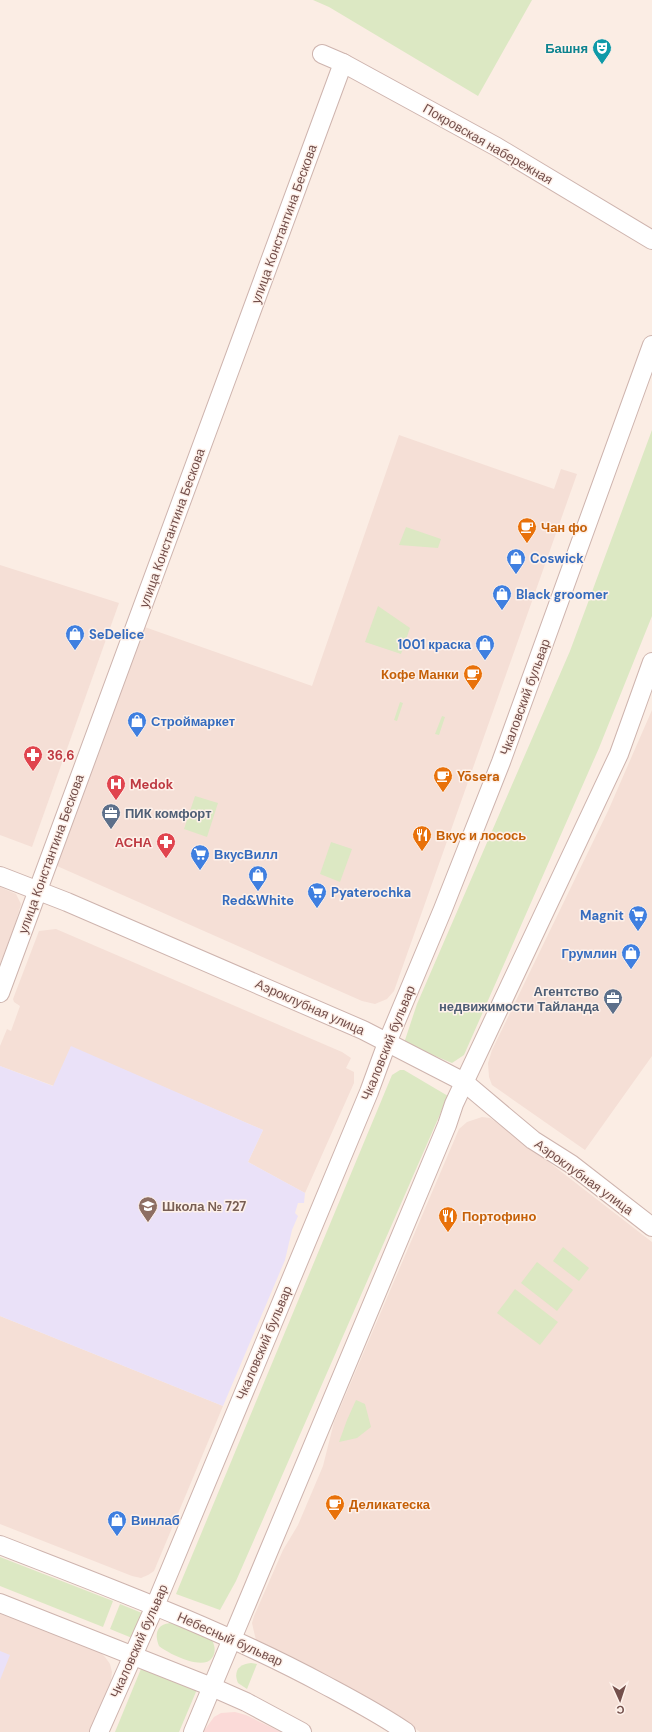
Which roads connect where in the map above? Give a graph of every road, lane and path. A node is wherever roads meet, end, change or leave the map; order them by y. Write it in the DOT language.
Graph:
graph roads {
  1 [pos="322,54"];
  2 [pos="343,63"];
  3 [pos="652,240"];
  4 [pos="652,345"];
  5 [pos="652,662"];
  6 [pos="0,876"];
  7 [pos="37,891"];
  8 [pos="0,993"];
  9 [pos="387,1042"];
  10 [pos="464,1082"];
  11 [pos="652,1227"];
  12 [pos="0,1545"];
  13 [pos="0,1603"];
  14 [pos="155,1606"];
  15 [pos="231,1639"];
  16 [pos="134,1655"];
  17 [pos="212,1687"];
  18 [pos="99,1732"];
  19 [pos="193,1732"];
  20 [pos="302,1732"];
  21 [pos="406,1732"];
  1 -- 2 [label="street, Покровская набережная"];
  2 -- 3 [label="street, Покровская набережная"];
  2 -- 7 [label="street, улица Константина Бескова"];
  4 -- 9 [label="street, Чкаловский бульвар"];
  5 -- 10 [label="street"];
  6 -- 7 [label="street, Аэроклубная улица"];
  7 -- 8 [label="street, улица Константина Бескова"];
  7 -- 9 [label="street, Аэроклубная улица"];
  9 -- 10 [label="street, Аэроклубная улица"];
  9 -- 14 [label="street, Чкаловский бульвар"];
  10 -- 11 [label="street, Аэроклубная улица"];
  10 -- 15 [label="street"];
  12 -- 14 [label="street, Небесный бульвар"];
  13 -- 16 [label="street"];
  14 -- 15 [label="street, Небесный бульвар"];
  14 -- 16 [label="street, Чкаловский бульвар"];
  15 -- 17 [label="street"];
  15 -- 21 [label="street, Небесный бульвар"];
  16 -- 17 [label="street"];
  16 -- 18 [label="street, Чкаловский бульвар"];
  17 -- 19 [label="street"];
  17 -- 20 [label="street"];
}
